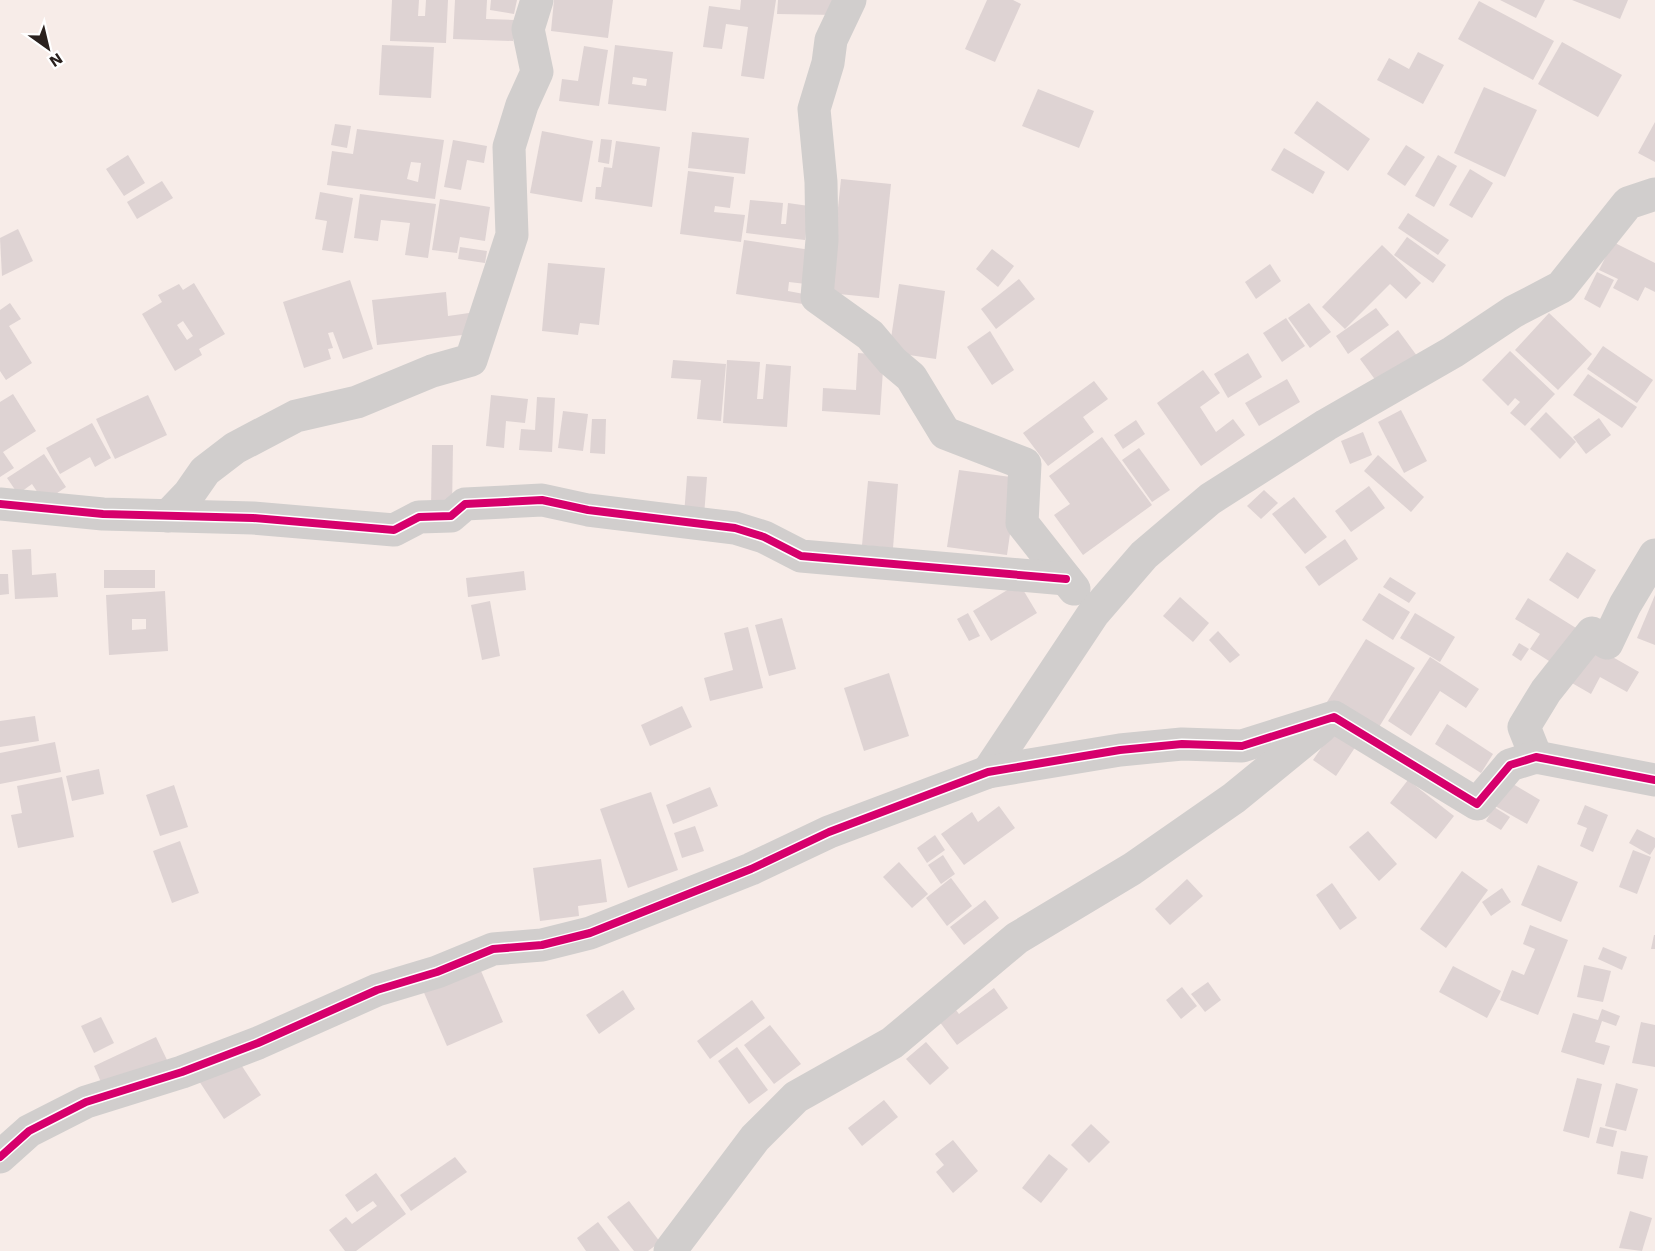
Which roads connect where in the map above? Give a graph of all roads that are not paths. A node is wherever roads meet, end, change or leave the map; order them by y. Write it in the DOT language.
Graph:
graph roads {
  1 [pos="537,0"];
  2 [pos="849,0"];
  3 [pos="1655,194"];
  4 [pos="0,504"];
  5 [pos="168,516"];
  6 [pos="1655,555"];
  7 [pos="1066,579"];
  8 [pos="1093,614"];
  9 [pos="1334,717"];
  10 [pos="1536,757"];
  11 [pos="988,772"];
  12 [pos="1655,780"];
  13 [pos="0,1157"];
  14 [pos="670,1251"];
  1 -- 5 [label="street"];
  2 -- 7 [label="street"];
  3 -- 8 [label="street"];
  4 -- 5 [label="street"];
  5 -- 7 [label="street"];
  6 -- 10 [label="street"];
  7 -- 8 [label="street"];
  8 -- 11 [label="street"];
  9 -- 10 [label="street"];
  9 -- 11 [label="street"];
  9 -- 14 [label="street"];
  10 -- 12 [label="street"];
  11 -- 13 [label="street"];
}
